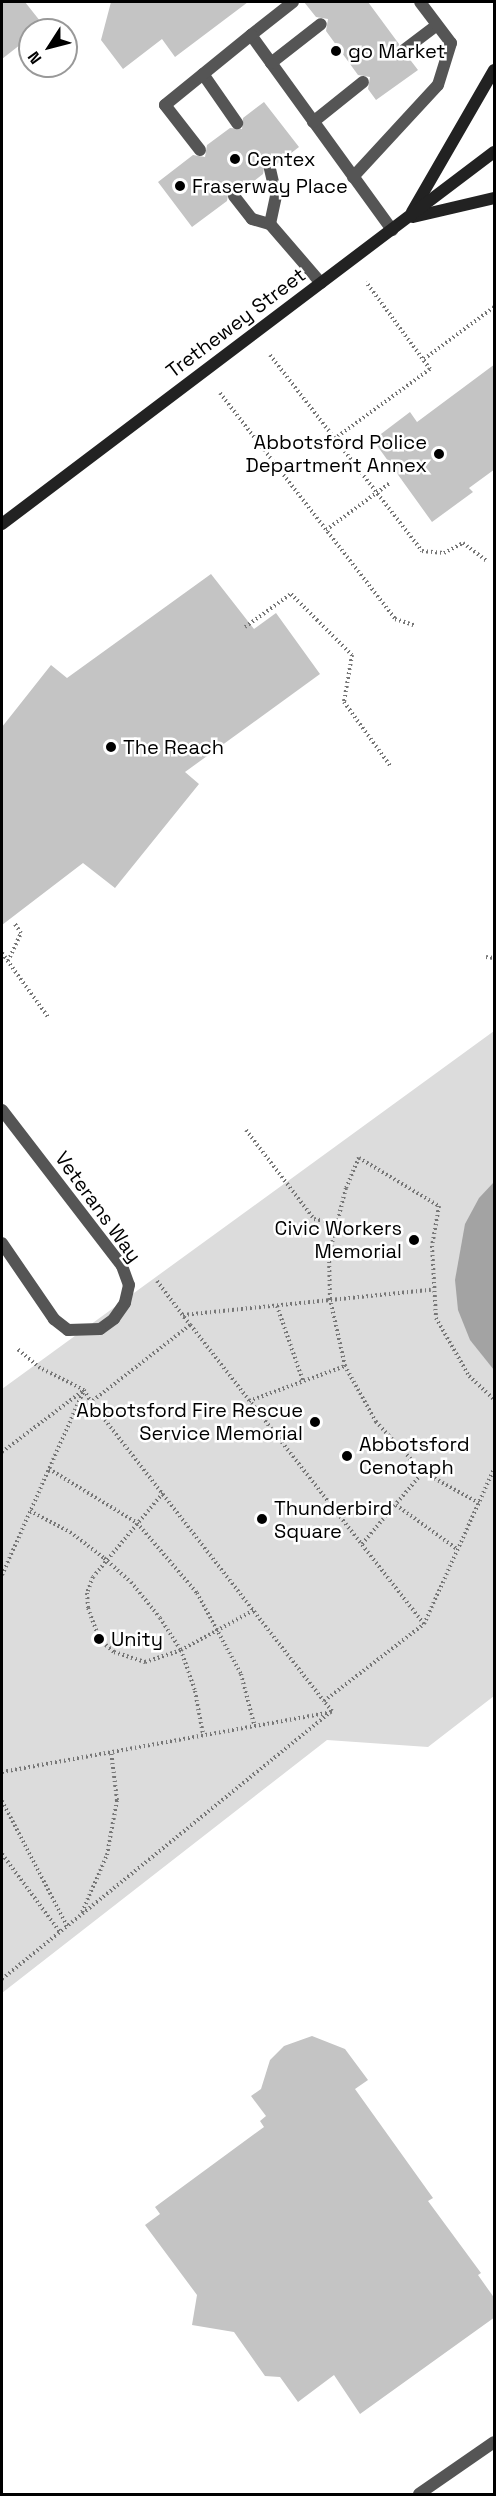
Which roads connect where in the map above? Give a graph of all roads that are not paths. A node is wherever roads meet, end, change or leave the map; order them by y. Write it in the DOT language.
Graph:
graph roads {
  1 [pos="293,2"];
  2 [pos="420,2"];
  3 [pos="321,24"];
  4 [pos="437,25"];
  5 [pos="251,35"];
  6 [pos="404,51"];
  7 [pos="272,63"];
  8 [pos="495,70"];
  9 [pos="203,74"];
  10 [pos="363,82"];
  11 [pos="313,122"];
  12 [pos="237,123"];
  13 [pos="200,150"];
  14 [pos="495,153"];
  15 [pos="270,169"];
  16 [pos="353,177"];
  17 [pos="234,196"];
  18 [pos="495,198"];
  19 [pos="409,218"];
  20 [pos="270,224"];
  21 [pos="392,230"];
  22 [pos="321,283"];
  23 [pos="2,524"];
  24 [pos="2,1110"];
  25 [pos="2,1243"];
  26 [pos="495,2442"];
  27 [pos="419,2494"];
  1 -- 5 [label="street"];
  2 -- 4 [label="street"];
  3 -- 7 [label="street"];
  4 -- 6 [label="street"];
  4 -- 16 [label="street"];
  5 -- 7 [label="street"];
  5 -- 9 [label="street"];
  7 -- 11 [label="street"];
  8 -- 19 [label="main road"];
  9 -- 12 [label="street"];
  9 -- 13 [label="street"];
  10 -- 11 [label="street"];
  11 -- 16 [label="street"];
  14 -- 19 [label="main road, Trethewey Street"];
  15 -- 20 [label="street"];
  16 -- 21 [label="street"];
  17 -- 20 [label="street"];
  18 -- 19 [label="main road"];
  19 -- 21 [label="main road, Trethewey Street"];
  20 -- 22 [label="street"];
  21 -- 22 [label="main road, Trethewey Street"];
  22 -- 23 [label="main road, Trethewey Street"];
  24 -- 25 [label="street, Veterans Way"];
  26 -- 27 [label="street"];
}
